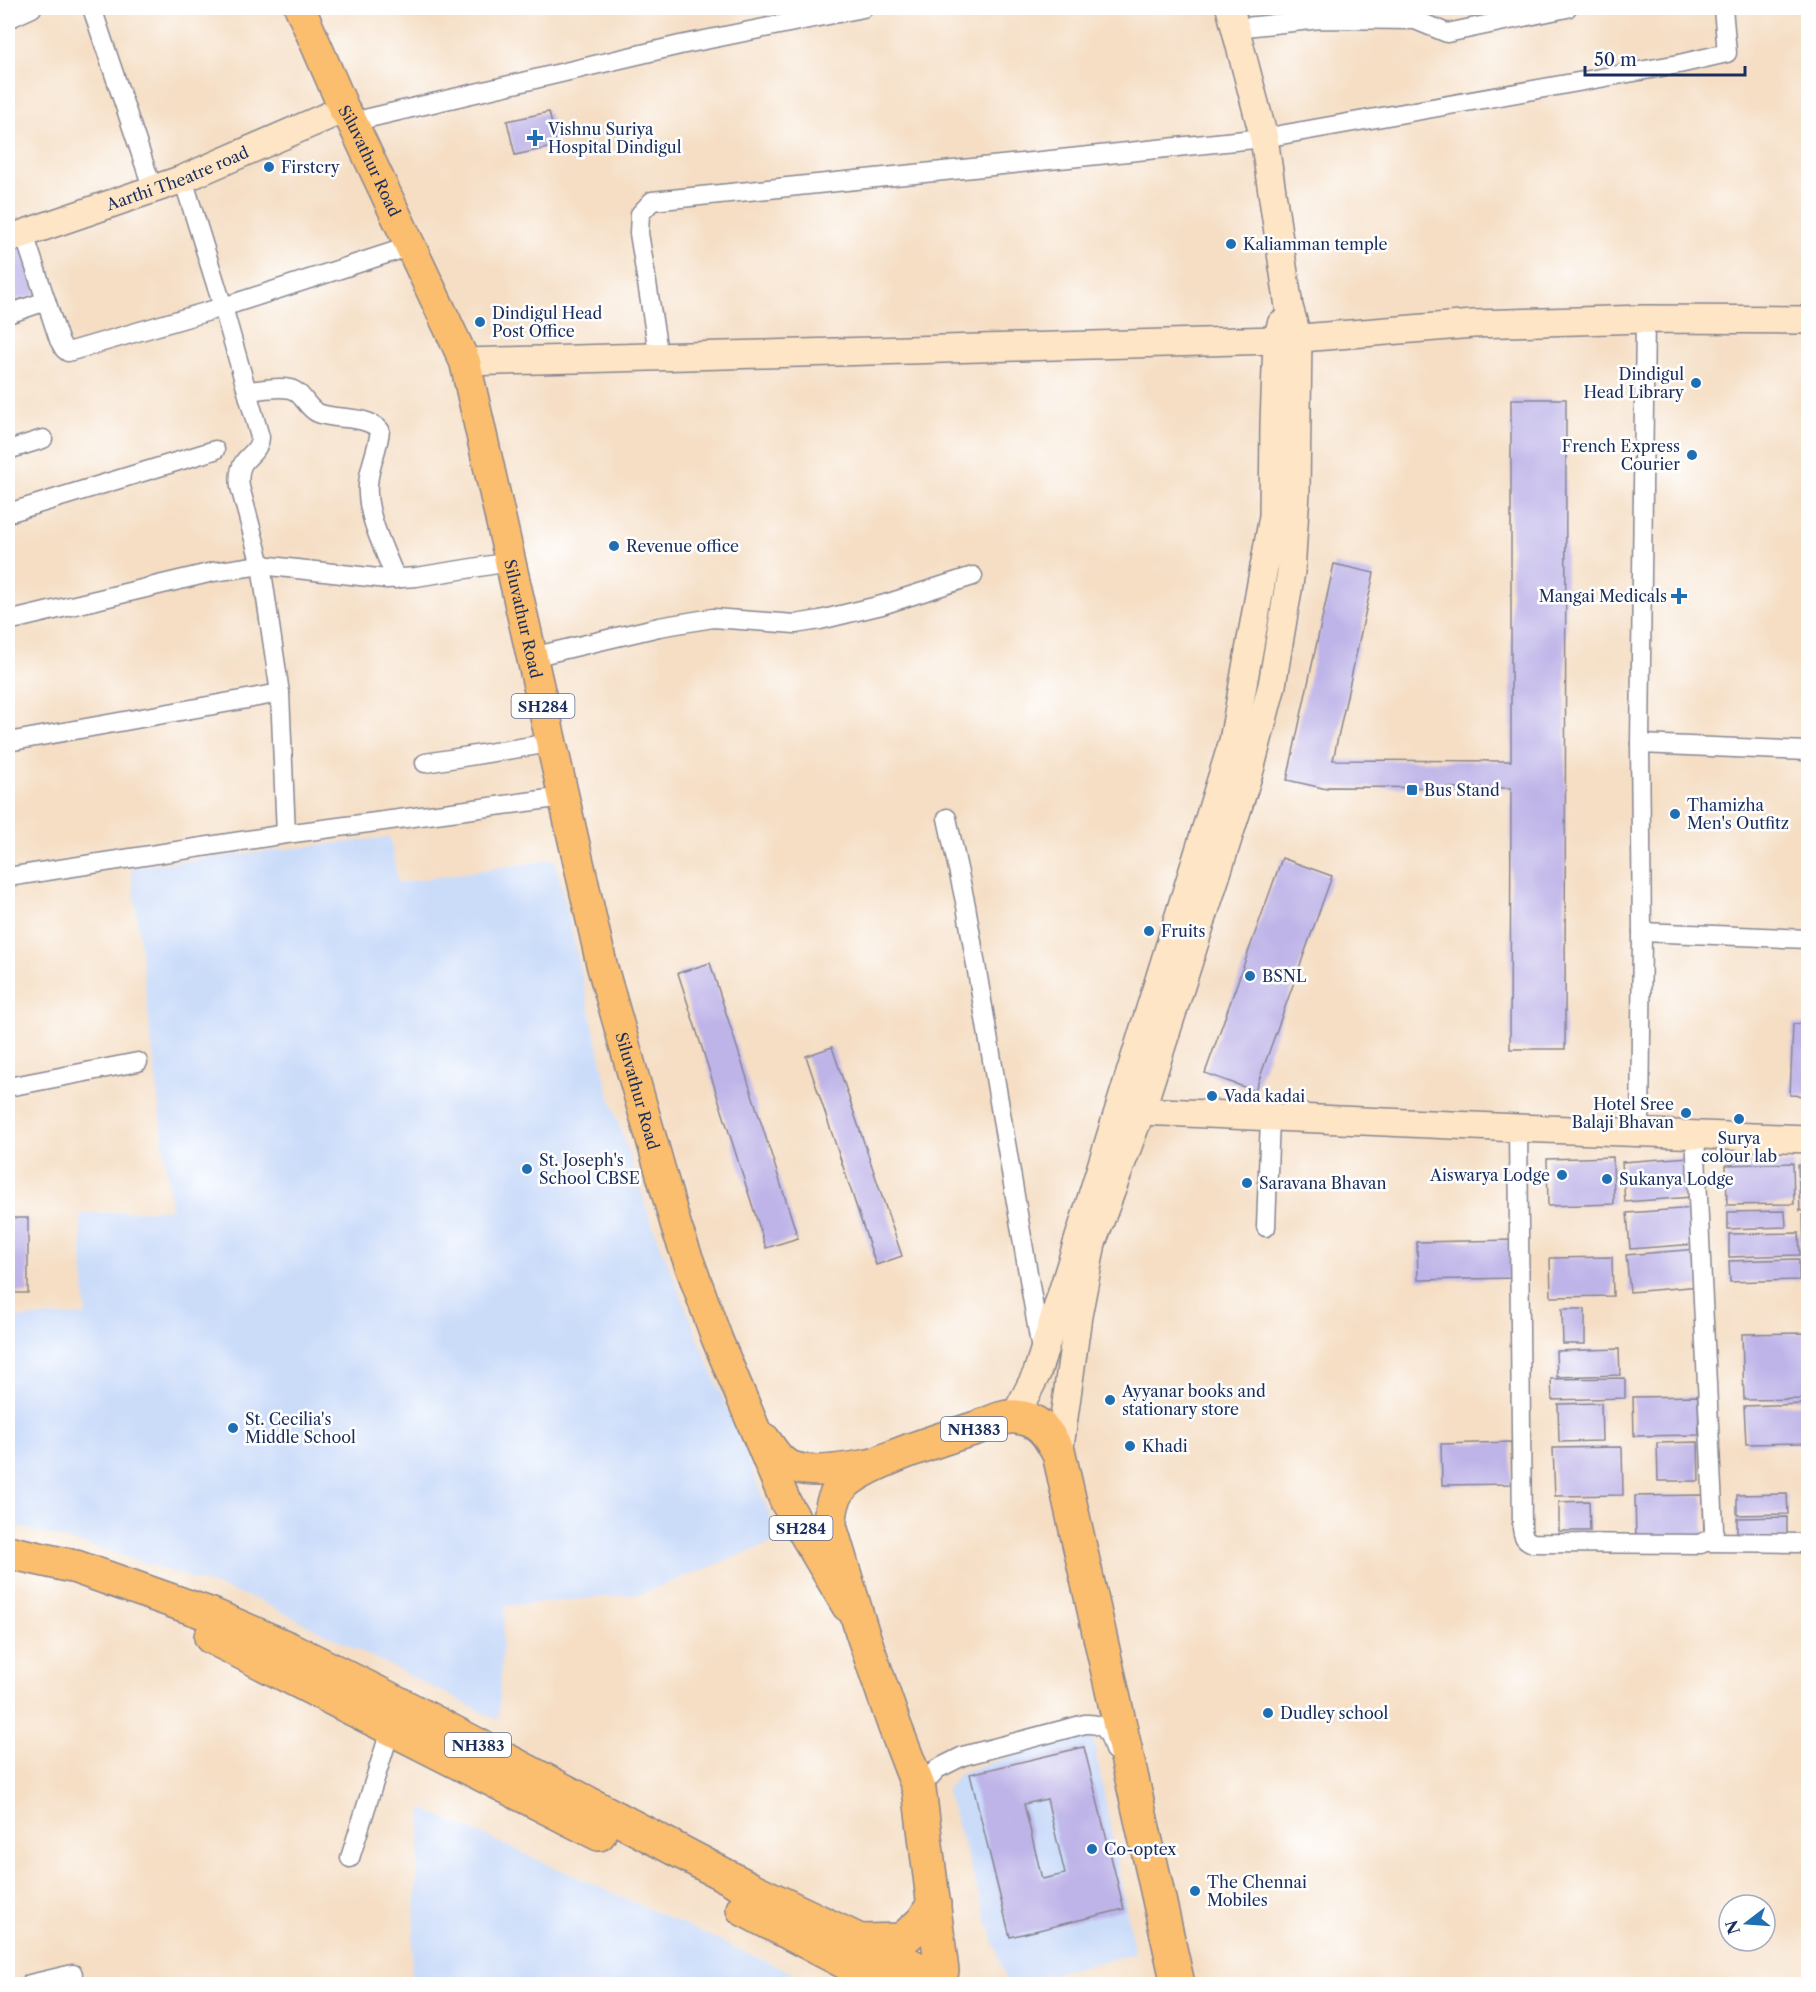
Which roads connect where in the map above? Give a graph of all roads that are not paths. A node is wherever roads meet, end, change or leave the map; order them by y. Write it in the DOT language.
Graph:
graph roads {
  1 [pos="32,8"];
  2 [pos="92,8"];
  3 [pos="300,8"];
  4 [pos="863,8"];
  5 [pos="1567,8"];
  6 [pos="1723,8"];
  7 [pos="1321,13"];
  8 [pos="1416,14"];
  9 [pos="1233,18"];
  10 [pos="8,19"];
  11 [pos="348,115"];
  12 [pos="1264,138"];
  13 [pos="183,179"];
  14 [pos="153,190"];
  15 [pos="16,237"];
  16 [pos="411,246"];
  17 [pos="46,301"];
  18 [pos="223,307"];
  19 [pos="8,314"];
  20 [pos="1645,319"];
  21 [pos="1809,320"];
  22 [pos="1288,339"];
  23 [pos="659,358"];
  24 [pos="465,363"];
  25 [pos="248,391"];
  26 [pos="43,439"];
  27 [pos="8,450"];
  28 [pos="215,450"];
  29 [pos="8,513"];
  30 [pos="510,562"];
  31 [pos="261,565"];
  32 [pos="973,576"];
  33 [pos="396,579"];
  34 [pos="8,621"];
  35 [pos="532,657"];
  36 [pos="280,693"];
  37 [pos="8,742"];
  38 [pos="551,743"];
  39 [pos="1640,744"];
  40 [pos="1809,751"];
  41 [pos="425,763"];
  42 [pos="564,797"];
  43 [pos="947,818"];
  44 [pos="1219,829"];
  45 [pos="286,834"];
  46 [pos="8,877"];
  47 [pos="1642,932"];
  48 [pos="1809,939"];
  49 [pos="138,1062"];
  50 [pos="8,1087"];
  51 [pos="1141,1111"];
  52 [pos="1270,1117"];
  53 [pos="1518,1128"];
  54 [pos="1640,1132"];
  55 [pos="1695,1135"];
  56 [pos="1809,1139"];
  57 [pos="1266,1227"];
  58 [pos="1042,1355"];
  59 [pos="1015,1416"];
  60 [pos="751,1420"];
  61 [pos="1059,1454"];
  62 [pos="885,1461"];
  63 [pos="1708,1542"];
  64 [pos="1809,1543"];
  65 [pos="8,1551"];
  66 [pos="8,1573"];
  67 [pos="862,1632"];
  68 [pos="391,1728"];
  69 [pos="920,1789"];
  70 [pos="350,1858"];
  71 [pos="1151,1866"];
  72 [pos="934,1904"];
  73 [pos="860,1941"];
  74 [pos="72,1974"];
  75 [pos="943,1979"];
  76 [pos="30,1984"];
  77 [pos="887,1984"];
  78 [pos="1178,1984"];
  1 -- 10 [label="street"];
  2 -- 14 [label="street"];
  3 -- 11 [label="main road, Siluvathur Road / SH284"];
  4 -- 11 [label="street"];
  5 -- 8 [label="street"];
  6 -- 12 [label="street"];
  7 -- 8 [label="street"];
  7 -- 9 [label="street"];
  9 -- 12 [label="main road"];
  11 -- 13 [label="main road, Aarthi Theatre road"];
  11 -- 16 [label="main road, Siluvathur Road / SH284"];
  12 -- 22 [label="main road"];
  12 -- 23 [label="street"];
  13 -- 14 [label="main road, Aarthi Theatre road"];
  13 -- 18 [label="street"];
  14 -- 15 [label="main road, Aarthi Theatre road"];
  15 -- 17 [label="street"];
  16 -- 18 [label="street"];
  16 -- 24 [label="main road, Siluvathur Road / SH284"];
  17 -- 18 [label="street"];
  17 -- 19 [label="street"];
  18 -- 25 [label="street"];
  20 -- 21 [label="main road"];
  20 -- 22 [label="main road"];
  20 -- 39 [label="street"];
  22 -- 23 [label="main road"];
  22 -- 44 [label="main road"];
  23 -- 24 [label="main road"];
  24 -- 30 [label="main road, Siluvathur Road / SH284"];
  25 -- 31 [label="street"];
  25 -- 33 [label="street"];
  26 -- 27 [label="street"];
  28 -- 29 [label="street"];
  30 -- 33 [label="street"];
  30 -- 35 [label="main road, Siluvathur Road / SH284"];
  31 -- 33 [label="street"];
  31 -- 34 [label="street"];
  31 -- 36 [label="street"];
  32 -- 35 [label="street"];
  35 -- 38 [label="main road, Siluvathur Road / SH284"];
  36 -- 37 [label="street"];
  36 -- 45 [label="street"];
  38 -- 41 [label="street"];
  38 -- 42 [label="main road, Siluvathur Road / SH284"];
  39 -- 40 [label="street"];
  39 -- 47 [label="street"];
  42 -- 45 [label="street"];
  42 -- 60 [label="main road, Siluvathur Road / SH284"];
  43 -- 58 [label="street"];
  44 -- 51 [label="main road"];
  44 -- 58 [label="main road"];
  45 -- 46 [label="street"];
  47 -- 48 [label="street"];
  47 -- 54 [label="street"];
  49 -- 50 [label="street"];
  51 -- 52 [label="main road"];
  51 -- 61 [label="main road"];
  52 -- 53 [label="main road"];
  52 -- 57 [label="street"];
  53 -- 54 [label="main road"];
  53 -- 63 [label="street"];
  54 -- 55 [label="main road"];
  55 -- 56 [label="main road"];
  55 -- 63 [label="street"];
  58 -- 59 [label="main road"];
  59 -- 61 [label="highway, NH383"];
  59 -- 62 [label="highway, NH383"];
  60 -- 62 [label="main road, Siluvathur Road / SH284"];
  60 -- 67 [label="main road, Siluvathur Road / SH284"];
  61 -- 71 [label="highway, NH383"];
  62 -- 67 [label="highway, NH383"];
  63 -- 64 [label="street"];
  65 -- 73 [label="highway, NH383"];
  66 -- 68 [label="highway, NH383"];
  67 -- 69 [label="highway, NH383"];
  68 -- 70 [label="street"];
  68 -- 77 [label="highway, NH383"];
  69 -- 71 [label="street"];
  69 -- 72 [label="highway, NH383"];
  71 -- 78 [label="highway, NH383"];
  72 -- 73 [label="highway"];
  72 -- 75 [label="highway, NH383"];
  73 -- 75 [label="highway, NH383"];
  74 -- 76 [label="street"];
}
